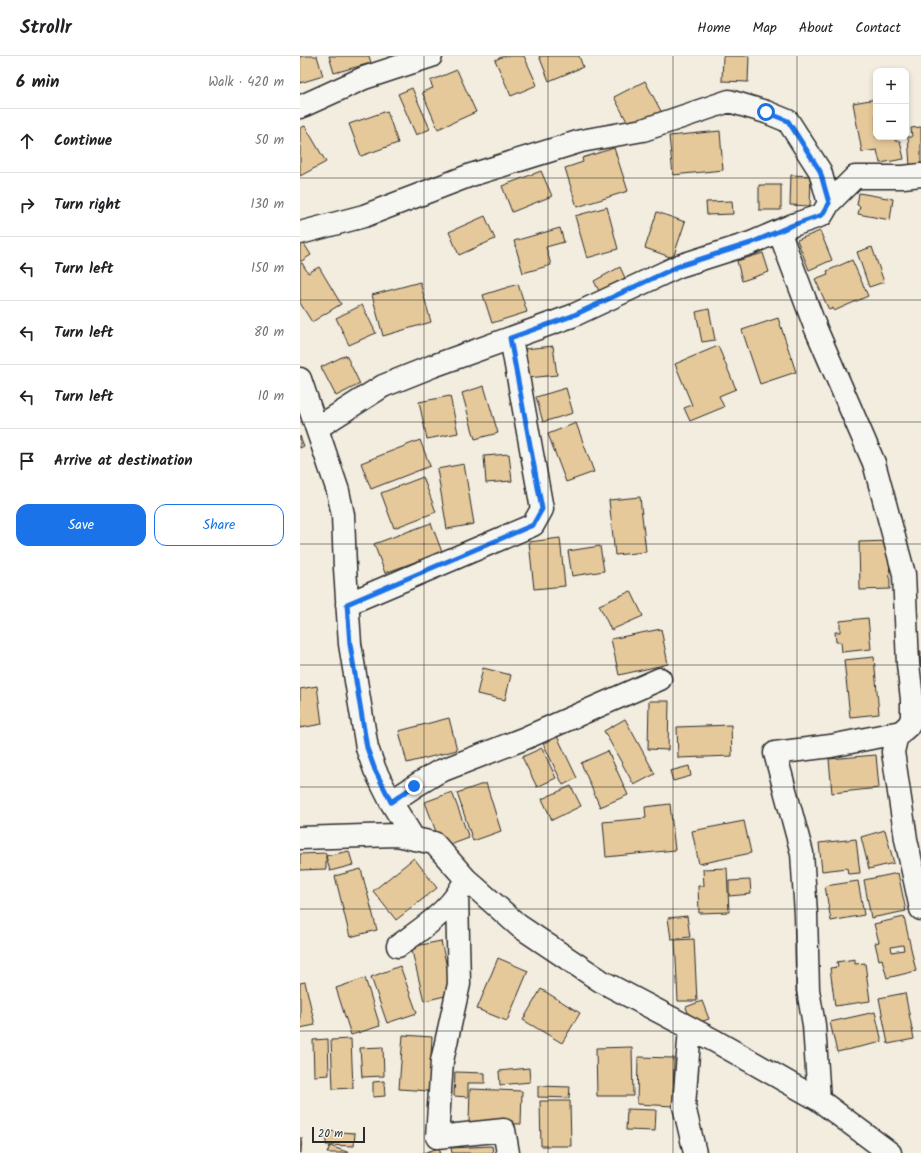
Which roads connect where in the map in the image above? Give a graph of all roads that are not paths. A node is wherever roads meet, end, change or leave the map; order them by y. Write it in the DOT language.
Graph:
graph roads {
  1 [pos="431,56"];
  2 [pos="300,107"];
  3 [pos="921,175"];
  4 [pos="829,203"];
  5 [pos="778,231"];
  6 [pos="300,233"];
  7 [pos="510,338"];
  8 [pos="300,381"];
  9 [pos="317,428"];
  10 [pos="347,604"];
  11 [pos="913,621"];
  12 [pos="660,679"];
  13 [pos="901,732"];
  14 [pos="393,806"];
  15 [pos="405,837"];
  16 [pos="300,838"];
  17 [pos="461,888"];
  18 [pos="921,909"];
  19 [pos="398,946"];
  20 [pos="690,1028"];
  21 [pos="819,1100"];
  22 [pos="508,1153"];
  23 [pos="695,1153"];
  24 [pos="890,1153"];
  1 -- 2 [label="street"];
  3 -- 4 [label="street"];
  4 -- 5 [label="street"];
  4 -- 6 [label="street"];
  5 -- 7 [label="street"];
  5 -- 11 [label="street"];
  7 -- 9 [label="street"];
  7 -- 10 [label="street"];
  8 -- 9 [label="street"];
  9 -- 10 [label="street"];
  10 -- 14 [label="street"];
  11 -- 13 [label="street"];
  12 -- 14 [label="street"];
  13 -- 18 [label="street"];
  13 -- 21 [label="street"];
  14 -- 15 [label="street"];
  15 -- 16 [label="street"];
  15 -- 17 [label="street"];
  17 -- 19 [label="street"];
  17 -- 20 [label="street"];
  17 -- 22 [label="street"];
  20 -- 21 [label="street"];
  20 -- 23 [label="street"];
  21 -- 24 [label="street"];
}
